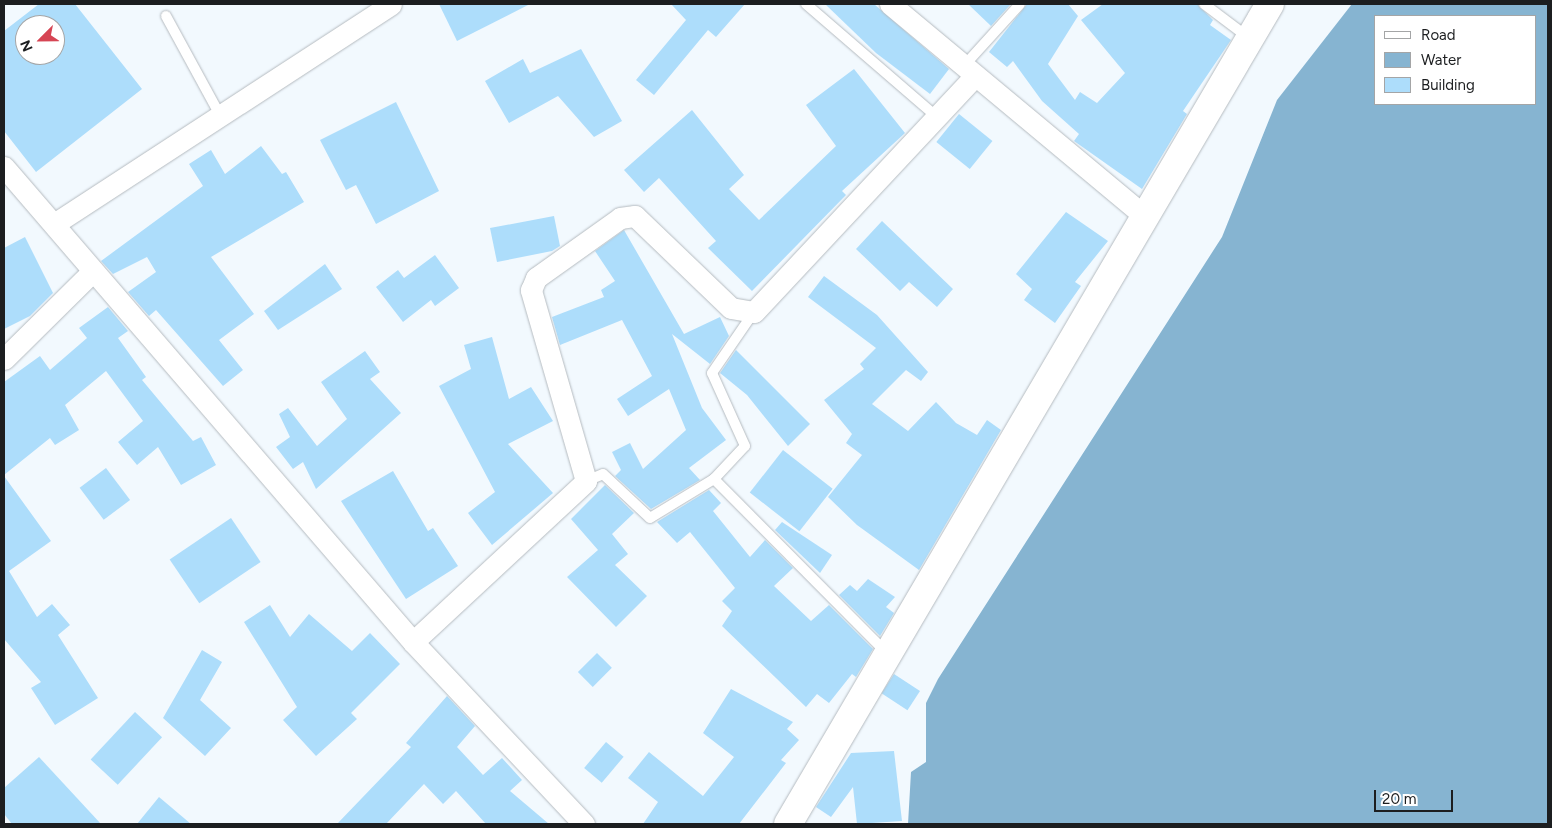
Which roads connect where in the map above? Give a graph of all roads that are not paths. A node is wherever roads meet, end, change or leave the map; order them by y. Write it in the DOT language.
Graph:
graph roads {
  1 [pos="391,4"];
  2 [pos="806,4"];
  3 [pos="890,4"];
  4 [pos="1020,4"];
  5 [pos="1204,4"];
  6 [pos="1270,4"];
  7 [pos="166,16"];
  8 [pos="1252,40"];
  9 [pos="968,72"];
  10 [pos="220,115"];
  11 [pos="937,117"];
  12 [pos="4,167"];
  13 [pos="1146,217"];
  14 [pos="54,224"];
  15 [pos="92,273"];
  16 [pos="754,312"];
  17 [pos="4,359"];
  18 [pos="714,479"];
  19 [pos="586,481"];
  20 [pos="413,642"];
  21 [pos="889,655"];
  22 [pos="584,824"];
  23 [pos="788,824"];
  1 -- 10 [label="street"];
  2 -- 11 [label="lane"];
  3 -- 9 [label="street"];
  4 -- 9 [label="lane"];
  5 -- 8 [label="lane"];
  6 -- 8 [label="street"];
  7 -- 10 [label="lane"];
  8 -- 13 [label="street"];
  9 -- 11 [label="street"];
  9 -- 13 [label="street"];
  10 -- 14 [label="street"];
  11 -- 16 [label="street"];
  12 -- 14 [label="street"];
  13 -- 21 [label="street"];
  14 -- 15 [label="street"];
  15 -- 17 [label="street"];
  15 -- 20 [label="street"];
  16 -- 18 [label="lane"];
  16 -- 19 [label="street"];
  18 -- 19 [label="lane"];
  18 -- 21 [label="lane"];
  19 -- 20 [label="street"];
  20 -- 22 [label="street"];
  21 -- 23 [label="street"];
}
